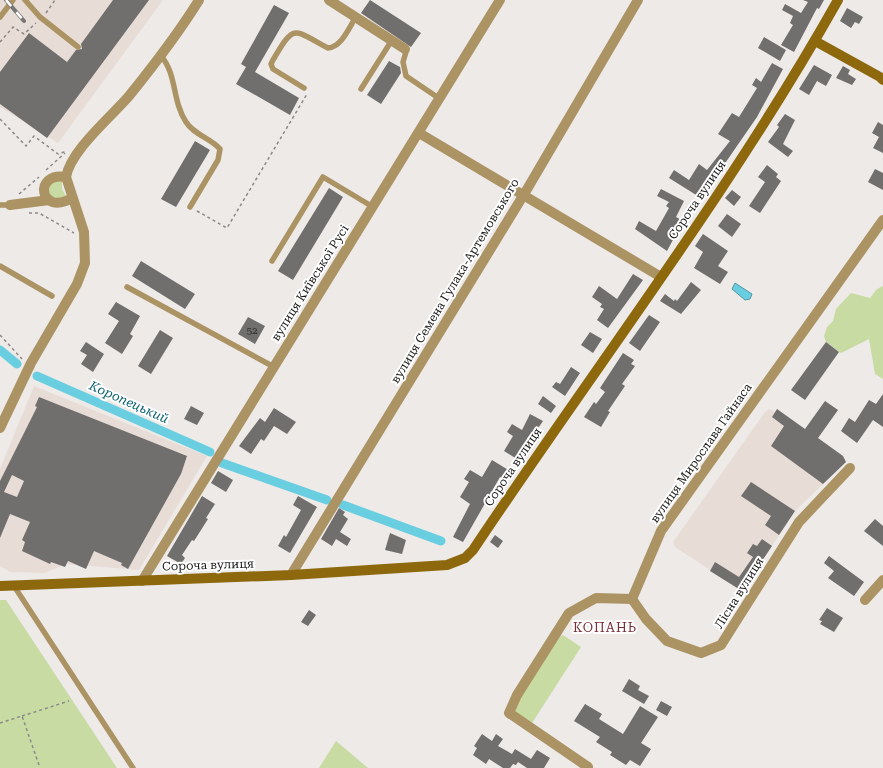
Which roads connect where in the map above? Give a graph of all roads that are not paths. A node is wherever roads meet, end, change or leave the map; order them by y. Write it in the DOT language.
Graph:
graph roads {
  1 [pos="13,0"];
  2 [pos="25,0"];
  3 [pos="199,0"];
  4 [pos="329,0"];
  5 [pos="500,0"];
  6 [pos="638,0"];
  7 [pos="838,0"];
  8 [pos="0,17"];
  9 [pos="356,17"];
  10 [pos="392,40"];
  11 [pos="815,41"];
  12 [pos="78,47"];
  13 [pos="405,49"];
  14 [pos="161,56"];
  15 [pos="883,80"];
  16 [pos="304,88"];
  17 [pos="361,89"];
  18 [pos="440,99"];
  19 [pos="418,134"];
  20 [pos="66,177"];
  21 [pos="523,195"];
  22 [pos="47,197"];
  23 [pos="72,198"];
  24 [pos="5,205"];
  25 [pos="190,207"];
  26 [pos="373,208"];
  27 [pos="883,220"];
  28 [pos="272,262"];
  29 [pos="0,266"];
  30 [pos="661,277"];
  31 [pos="127,287"];
  32 [pos="52,296"];
  33 [pos="274,367"];
  34 [pos="0,428"];
  35 [pos="850,468"];
  36 [pos="291,575"];
  37 [pos="142,580"];
  38 [pos="883,580"];
  39 [pos="0,586"];
  40 [pos="14,586"];
  41 [pos="632,599"];
  42 [pos="865,600"];
  43 [pos="588,767"];
  44 [pos="133,768"];
  1 -- 8 [label="lane"];
  2 -- 12 [label="lane"];
  3 -- 14 [label="street"];
  4 -- 9 [label="street"];
  5 -- 18 [label="street, вулиця Київської Русі"];
  6 -- 21 [label="street, вулиця Семена Гулака-Артемовського"];
  7 -- 11 [label="main road, Сороча вулиця"];
  9 -- 10 [label="street"];
  9 -- 16 [label="lane"];
  10 -- 13 [label="street"];
  10 -- 17 [label="lane"];
  11 -- 15 [label="main road"];
  11 -- 30 [label="main road, Сороча вулиця"];
  13 -- 18 [label="lane"];
  14 -- 20 [label="street"];
  14 -- 25 [label="lane"];
  18 -- 19 [label="street, вулиця Київської Русі"];
  19 -- 21 [label="street"];
  19 -- 26 [label="street, вулиця Київської Русі"];
  20 -- 22 [label="street"];
  20 -- 23 [label="street"];
  21 -- 30 [label="street"];
  21 -- 36 [label="street, вулиця Семена Гулака-Артемовського"];
  22 -- 23 [label="street"];
  22 -- 24 [label="street"];
  23 -- 34 [label="street"];
  26 -- 28 [label="lane"];
  26 -- 33 [label="street, вулиця Київської Русі"];
  27 -- 41 [label="street, вулиця Мирослава Гайнаса"];
  29 -- 32 [label="lane"];
  30 -- 36 [label="main road, Сороча вулиця"];
  31 -- 33 [label="lane"];
  33 -- 37 [label="street, вулиця Київської Русі"];
  35 -- 41 [label="street, Лісна вулиця"];
  36 -- 37 [label="main road, Сороча вулиця"];
  37 -- 40 [label="main road, Сороча вулиця"];
  38 -- 42 [label="street"];
  39 -- 40 [label="main road, Сороча вулиця"];
  40 -- 44 [label="lane"];
  41 -- 43 [label="street"];
}
